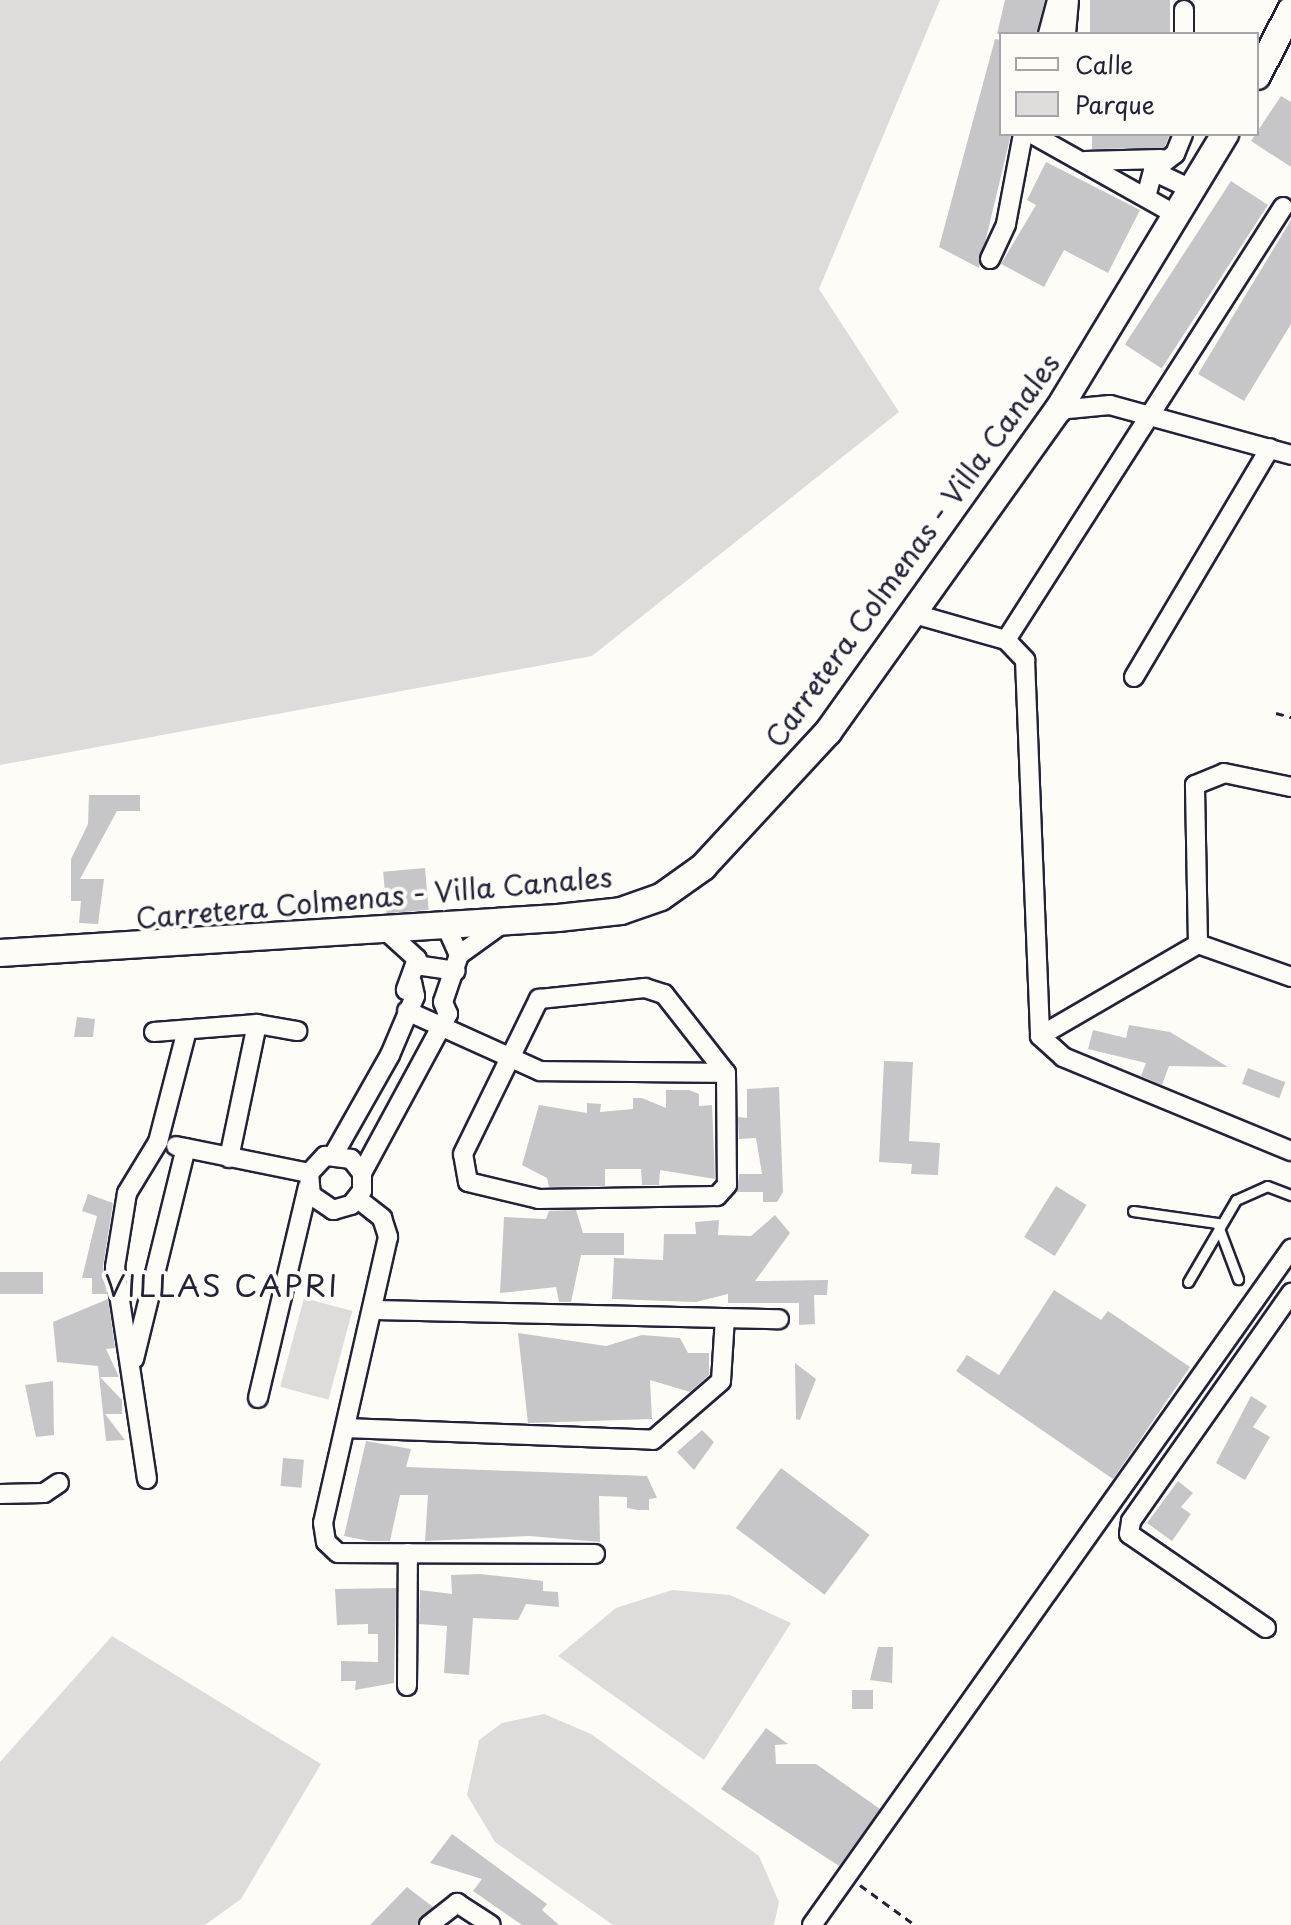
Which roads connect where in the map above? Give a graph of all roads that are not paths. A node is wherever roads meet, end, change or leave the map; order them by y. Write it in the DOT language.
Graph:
graph roads {
  1 [pos="1057,0"];
  2 [pos="1069,0"];
  3 [pos="1184,10"];
  4 [pos="1291,10"];
  5 [pos="1049,32"];
  6 [pos="1066,32"];
  7 [pos="1184,32"];
  8 [pos="1259,72"];
  9 [pos="1023,136"];
  10 [pos="1039,136"];
  11 [pos="1182,136"];
  12 [pos="1224,136"];
  13 [pos="1064,143"];
  14 [pos="1083,161"];
  15 [pos="1157,165"];
  16 [pos="1193,190"];
  17 [pos="1146,197"];
  18 [pos="1283,207"];
  19 [pos="1178,216"];
  20 [pos="990,259"];
  21 [pos="1058,410"];
  22 [pos="1153,415"];
  23 [pos="1270,448"];
  24 [pos="1291,455"];
  25 [pos="911,613"];
  26 [pos="1006,640"];
  27 [pos="1134,677"];
  28 [pos="1291,787"];
  29 [pos="507,920"];
  30 [pos="439,924"];
  31 [pos="382,927"];
  32 [pos="1198,944"];
  33 [pos="0,953"];
  34 [pos="457,963"];
  35 [pos="1291,977"];
  36 [pos="412,983"];
  37 [pos="446,1020"];
  38 [pos="257,1024"];
  39 [pos="187,1030"];
  40 [pos="297,1031"];
  41 [pos="154,1032"];
  42 [pos="1040,1036"];
  43 [pos="512,1054"];
  44 [pos="726,1073"];
  45 [pos="158,1142"];
  46 [pos="186,1148"];
  47 [pos="1291,1151"];
  48 [pos="334,1154"];
  49 [pos="229,1158"];
  50 [pos="362,1173"];
  51 [pos="308,1180"];
  52 [pos="1291,1195"];
  53 [pos="358,1199"];
  54 [pos="1133,1211"];
  55 [pos="1217,1223"];
  56 [pos="1291,1249"];
  57 [pos="1238,1279"];
  58 [pos="1188,1282"];
  59 [pos="1291,1293"];
  60 [pos="374,1310"];
  61 [pos="725,1318"];
  62 [pos="779,1319"];
  63 [pos="134,1359"];
  64 [pos="258,1398"];
  65 [pos="347,1428"];
  66 [pos="147,1479"];
  67 [pos="59,1483"];
  68 [pos="0,1494"];
  69 [pos="408,1553"];
  70 [pos="595,1554"];
  71 [pos="1266,1628"];
  72 [pos="407,1686"];
  73 [pos="429,1925"];
  74 [pos="491,1925"];
  75 [pos="812,1925"];
  1 -- 5 [label="street"];
  2 -- 6 [label="street"];
  3 -- 7 [label="street"];
  4 -- 8 [label="street"];
  9 -- 20 [label="street"];
  10 -- 13 [label="street"];
  11 -- 15 [label="street"];
  12 -- 16 [label="street, Carretera Colmenas - Villa Canales"];
  13 -- 14 [label="street"];
  14 -- 15 [label="street"];
  14 -- 17 [label="street"];
  15 -- 16 [label="street"];
  15 -- 17 [label="street"];
  16 -- 19 [label="street, Carretera Colmenas - Villa Canales"];
  17 -- 19 [label="street"];
  18 -- 22 [label="street"];
  19 -- 21 [label="street, Carretera Colmenas - Villa Canales"];
  21 -- 22 [label="street"];
  21 -- 25 [label="street, Carretera Colmenas - Villa Canales"];
  22 -- 23 [label="street"];
  22 -- 26 [label="street"];
  23 -- 24 [label="street"];
  23 -- 27 [label="street"];
  25 -- 26 [label="street"];
  25 -- 29 [label="street, Carretera Colmenas - Villa Canales"];
  26 -- 42 [label="street"];
  28 -- 32 [label="street"];
  29 -- 30 [label="street, Carretera Colmenas - Villa Canales"];
  29 -- 34 [label="street"];
  30 -- 31 [label="street, Carretera Colmenas - Villa Canales"];
  30 -- 34 [label="street"];
  30 -- 36 [label="street"];
  31 -- 33 [label="street, Carretera Colmenas - Villa Canales"];
  31 -- 36 [label="street"];
  32 -- 35 [label="street"];
  32 -- 42 [label="street"];
  34 -- 36 [label="street"];
  34 -- 37 [label="street"];
  36 -- 37 [label="street"];
  36 -- 48 [label="street"];
  37 -- 43 [label="street"];
  37 -- 50 [label="street"];
  38 -- 39 [label="street"];
  38 -- 40 [label="street"];
  38 -- 49 [label="street"];
  39 -- 41 [label="street"];
  39 -- 45 [label="street"];
  42 -- 47 [label="street"];
  43 -- 44 [label="street"];
  43 -- 44 [label="street"];
  43 -- 44 [label="street"];
  45 -- 46 [label="street"];
  45 -- 63 [label="street"];
  46 -- 49 [label="street"];
  46 -- 63 [label="street"];
  48 -- 50 [label="street"];
  48 -- 51 [label="street"];
  49 -- 51 [label="street"];
  50 -- 53 [label="street"];
  51 -- 53 [label="street"];
  51 -- 64 [label="street"];
  52 -- 55 [label="lane"];
  53 -- 60 [label="street"];
  54 -- 55 [label="lane"];
  55 -- 57 [label="lane"];
  55 -- 58 [label="lane"];
  56 -- 75 [label="street"];
  59 -- 71 [label="street"];
  60 -- 61 [label="street"];
  60 -- 65 [label="street"];
  61 -- 62 [label="street"];
  61 -- 65 [label="street"];
  63 -- 66 [label="street"];
  65 -- 69 [label="street"];
  67 -- 68 [label="street"];
  69 -- 70 [label="street"];
  69 -- 72 [label="street"];
  73 -- 74 [label="street"];
}
